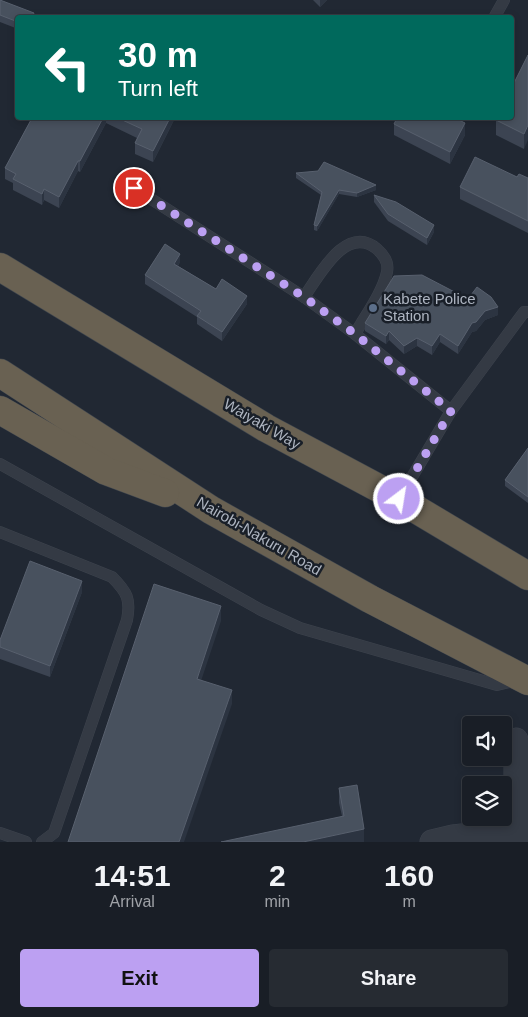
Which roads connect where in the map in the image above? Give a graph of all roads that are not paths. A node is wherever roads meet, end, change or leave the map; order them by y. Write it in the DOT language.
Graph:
graph roads {
  1 [pos="504,0"];
  2 [pos="496,15"];
  3 [pos="134,188"];
  4 [pos="0,267"];
  5 [pos="304,297"];
  6 [pos="528,312"];
  7 [pos="355,334"];
  8 [pos="0,374"];
  9 [pos="0,410"];
  10 [pos="451,411"];
  11 [pos="0,464"];
  12 [pos="399,499"];
  13 [pos="211,510"];
  14 [pos="0,532"];
  15 [pos="528,576"];
  16 [pos="525,680"];
  17 [pos="516,740"];
  18 [pos="0,832"];
  19 [pos="516,836"];
  20 [pos="26,842"];
  21 [pos="42,842"];
  22 [pos="432,842"];
  1 -- 2 [label="lane"];
  3 -- 5 [label="lane"];
  4 -- 12 [label="highway, Waiyaki Way"];
  5 -- 7 [label="lane"];
  5 -- 7 [label="lane"];
  6 -- 10 [label="lane"];
  7 -- 10 [label="lane"];
  8 -- 13 [label="highway, Nairobi-Nakuru Road"];
  9 -- 13 [label="highway"];
  10 -- 12 [label="lane"];
  11 -- 16 [label="lane"];
  12 -- 15 [label="highway, Waiyaki Way"];
  13 -- 16 [label="highway, Nairobi-Nakuru Road"];
  14 -- 21 [label="lane"];
  17 -- 19 [label="street"];
  18 -- 20 [label="lane"];
  19 -- 22 [label="street"];
}
